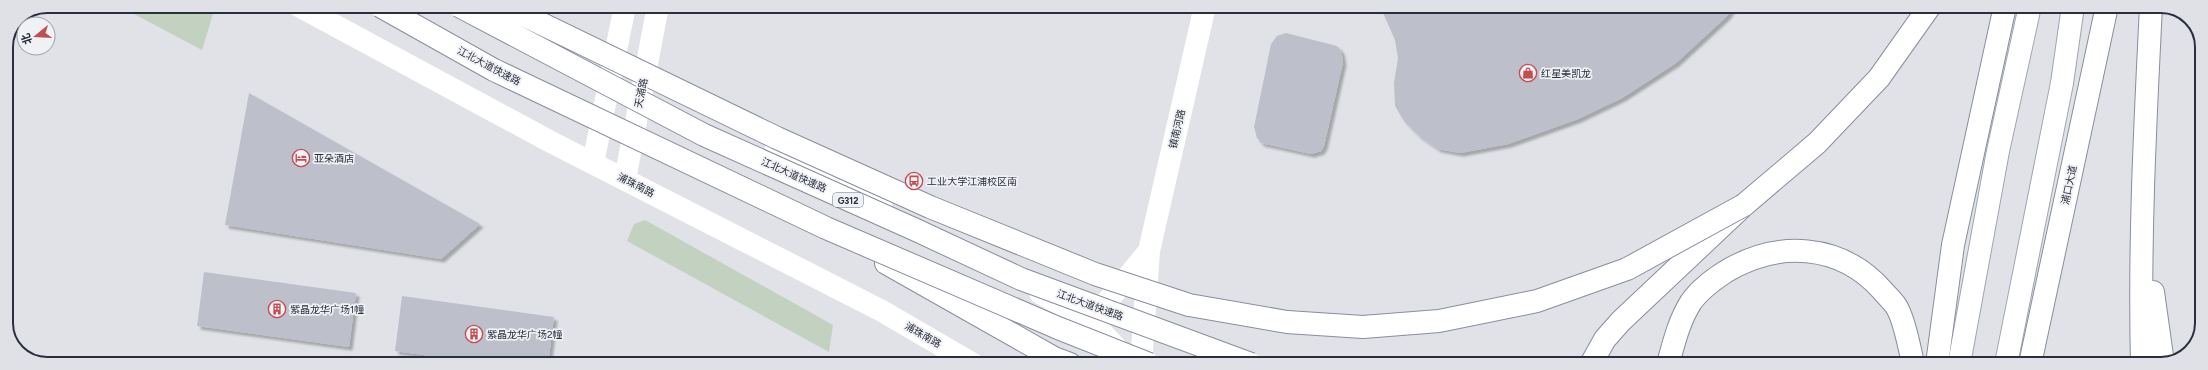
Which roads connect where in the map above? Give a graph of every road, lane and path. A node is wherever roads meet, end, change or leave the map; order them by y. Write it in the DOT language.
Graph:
graph roads {
  1 [pos="312,13"];
  2 [pos="392,13"];
  3 [pos="472,13"];
  4 [pos="519,13"];
  5 [pos="534,13"];
  6 [pos="624,13"];
  7 [pos="657,13"];
  8 [pos="1203,13"];
  9 [pos="1925,13"];
  10 [pos="2003,13"];
  11 [pos="2028,13"];
  12 [pos="2072,13"];
  13 [pos="2106,13"];
  14 [pos="2151,13"];
  15 [pos="614,58"];
  16 [pos="645,74"];
  17 [pos="593,163"];
  18 [pos="625,179"];
  19 [pos="2144,180"];
  20 [pos="1744,205"];
  21 [pos="826,228"];
  22 [pos="1149,251"];
  23 [pos="1091,321"];
  24 [pos="961,357"];
  25 [pos="1052,357"];
  26 [pos="1125,357"];
  27 [pos="1131,357"];
  28 [pos="1141,357"];
  29 [pos="1232,357"];
  30 [pos="1595,357"];
  31 [pos="1670,357"];
  32 [pos="1911,357"];
  33 [pos="1939,357"];
  34 [pos="1960,357"];
  35 [pos="2007,357"];
  36 [pos="2032,357"];
  37 [pos="2142,357"];
  38 [pos="2162,357"];
  1 -- 17 [label="main road, 浦珠南路"];
  2 -- 21 [label="main road, 江北大道快速路, bridge"];
  3 -- 29 [label="main road, 江北大道快速路 / G312, bridge"];
  4 -- 20 [label="main road, bridge"];
  5 -- 15 [label="main road"];
  6 -- 15 [label="main road"];
  7 -- 16 [label="main road, 天浦路"];
  8 -- 22 [label="main road, 镇南河路"];
  9 -- 20 [label="main road"];
  10 -- 33 [label="main road"];
  11 -- 34 [label="main road"];
  12 -- 35 [label="main road"];
  13 -- 36 [label="main road, 浦口大道"];
  14 -- 19 [label="main road"];
  15 -- 16 [label="main road"];
  15 -- 17 [label="main road"];
  16 -- 18 [label="main road, 天浦路"];
  16 -- 23 [label="main road"];
  17 -- 18 [label="main road, 浦珠南路"];
  18 -- 24 [label="main road, 浦珠南路"];
  19 -- 37 [label="main road"];
  19 -- 38 [label="main road"];
  20 -- 30 [label="main road, bridge"];
  21 -- 25 [label="main road, bridge"];
  21 -- 27 [label="main road, 江北大道快速路, bridge"];
  22 -- 23 [label="main road"];
  22 -- 28 [label="main road, 镇南河路"];
  23 -- 26 [label="main road"];
  31 -- 32 [label="main road"];
}
